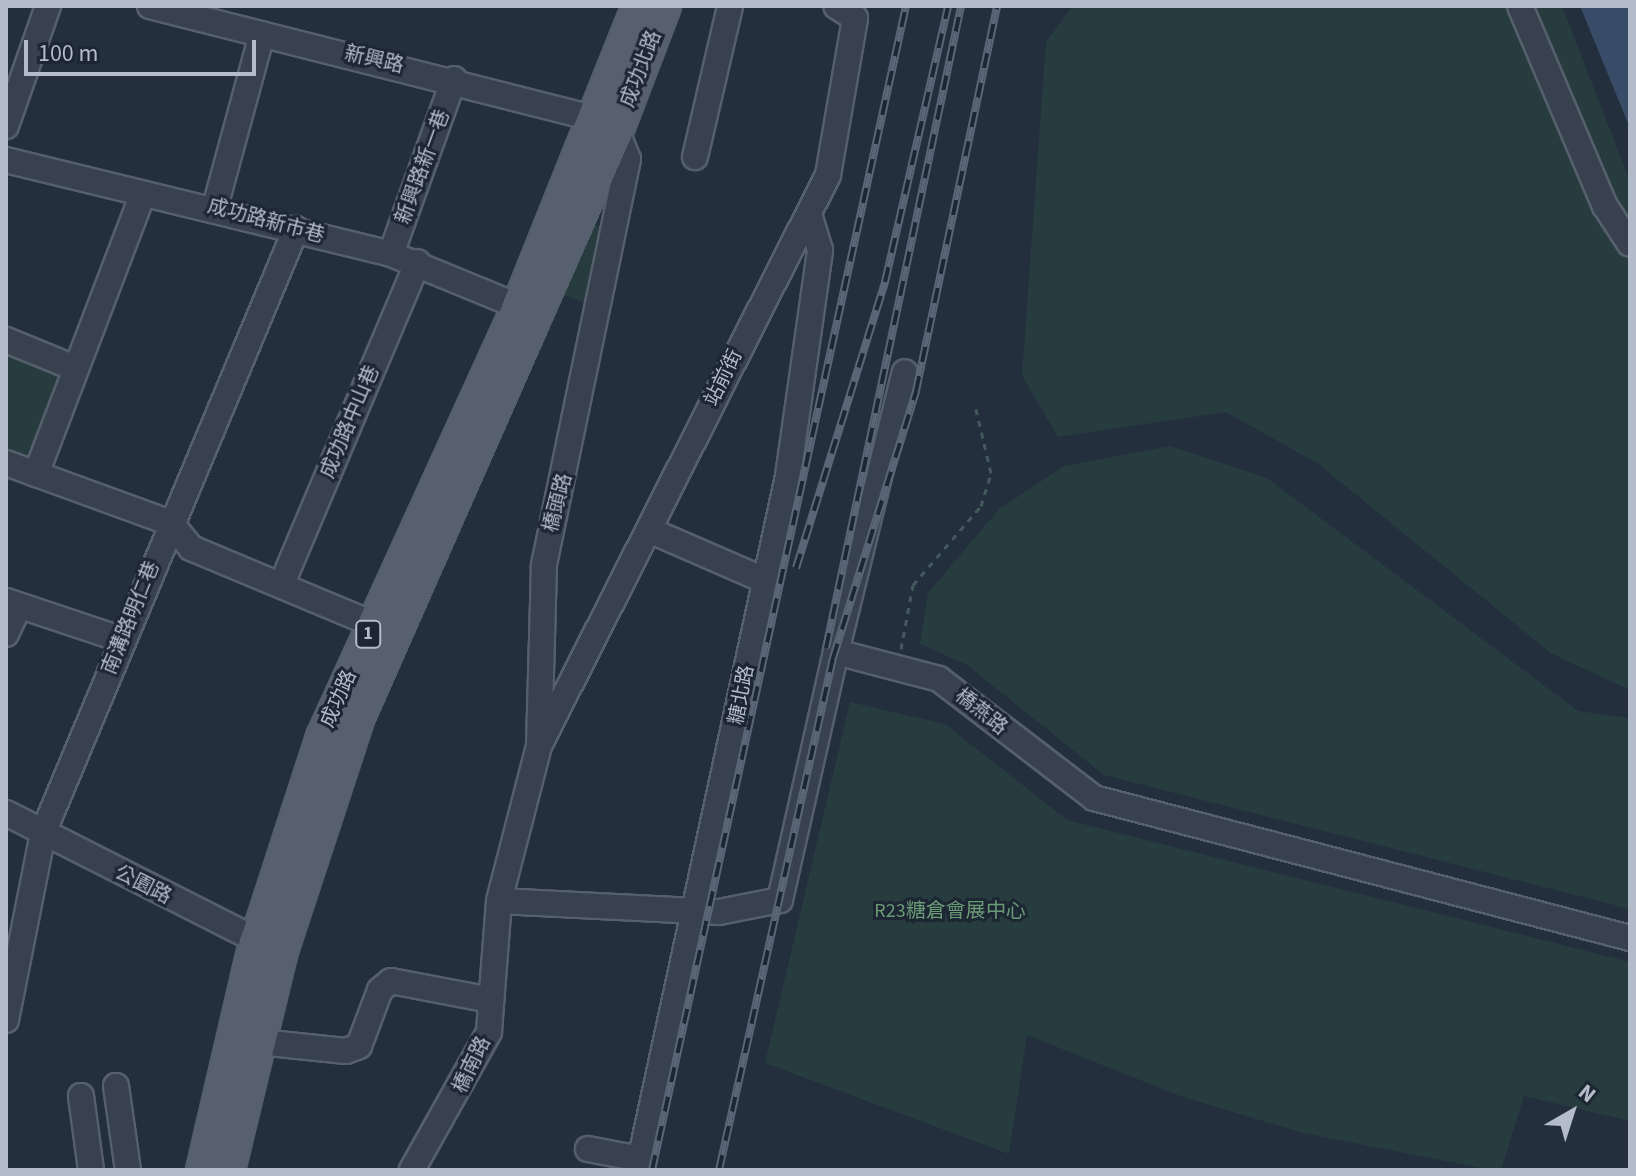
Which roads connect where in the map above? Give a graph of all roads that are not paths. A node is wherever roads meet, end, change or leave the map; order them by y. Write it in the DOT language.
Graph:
graph roads {
  1 [pos="48,6"];
  2 [pos="150,6"];
  3 [pos="638,6"];
  4 [pos="665,6"];
  5 [pos="730,6"];
  6 [pos="836,6"];
  7 [pos="1520,6"];
  8 [pos="262,34"];
  9 [pos="454,79"];
  10 [pos="6,126"];
  11 [pos="607,126"];
  12 [pos="695,157"];
  13 [pos="6,160"];
  14 [pos="143,194"];
  15 [pos="215,207"];
  16 [pos="810,218"];
  17 [pos="296,229"];
  18 [pos="1630,244"];
  19 [pos="391,254"];
  20 [pos="418,262"];
  21 [pos="518,306"];
  22 [pos="6,340"];
  23 [pos="72,367"];
  24 [pos="905,372"];
  25 [pos="6,463"];
  26 [pos="36,474"];
  27 [pos="171,523"];
  28 [pos="649,530"];
  29 [pos="764,580"];
  30 [pos="283,581"];
  31 [pos="12,604"];
  32 [pos="373,624"];
  33 [pos="6,634"];
  34 [pos="123,640"];
  35 [pos="836,652"];
  36 [pos="539,746"];
  37 [pos="6,813"];
  38 [pos="43,833"];
  39 [pos="499,901"];
  40 [pos="695,910"];
  41 [pos="1630,938"];
  42 [pos="268,947"];
  43 [pos="491,1000"];
  44 [pos="6,1020"];
  45 [pos="260,1042"];
  46 [pos="116,1086"];
  47 [pos="81,1096"];
  48 [pos="588,1149"];
  49 [pos="639,1164"];
  50 [pos="91,1170"];
  51 [pos="128,1170"];
  52 [pos="202,1170"];
  53 [pos="229,1170"];
  54 [pos="412,1170"];
  1 -- 10 [label="street"];
  2 -- 8 [label="street, 新興路"];
  3 -- 11 [label="main road, 成功北路 / 1"];
  4 -- 11 [label="main road, 成功北路 / 1"];
  5 -- 12 [label="street"];
  6 -- 16 [label="street, 站前街"];
  7 -- 18 [label="street"];
  8 -- 9 [label="street, 新興路"];
  8 -- 15 [label="street"];
  9 -- 11 [label="street, 新興路"];
  9 -- 19 [label="street, 新興路新一巷"];
  11 -- 21 [label="main road, 成功路 / 1"];
  11 -- 36 [label="street, 橋頭路"];
  11 -- 42 [label="main road, 成功路 / 1"];
  13 -- 14 [label="street, 成功路新市巷"];
  14 -- 15 [label="street, 成功路新市巷"];
  14 -- 23 [label="street"];
  15 -- 17 [label="street, 成功路新市巷"];
  16 -- 28 [label="street, 站前街"];
  16 -- 29 [label="street, 糖北路"];
  17 -- 19 [label="street, 成功路新市巷"];
  17 -- 27 [label="street, 南溝路明仁巷"];
  19 -- 20 [label="street, 成功路新市巷"];
  20 -- 21 [label="street, 成功路新市巷"];
  20 -- 30 [label="street, 成功路中山巷"];
  21 -- 32 [label="main road, 成功路 / 1"];
  22 -- 23 [label="street"];
  23 -- 26 [label="street"];
  24 -- 35 [label="street"];
  25 -- 26 [label="street"];
  26 -- 27 [label="street"];
  27 -- 30 [label="street"];
  27 -- 34 [label="street, 南溝路明仁巷"];
  28 -- 29 [label="street"];
  28 -- 36 [label="street, 站前街"];
  29 -- 40 [label="street, 糖北路"];
  30 -- 32 [label="street"];
  31 -- 33 [label="street"];
  31 -- 34 [label="street"];
  32 -- 42 [label="main road, 成功路 / 1"];
  34 -- 38 [label="street, 南溝路明仁巷"];
  35 -- 40 [label="street"];
  35 -- 41 [label="street, 橋燕路"];
  36 -- 39 [label="street, 橋頭路"];
  37 -- 38 [label="street, 公園路"];
  38 -- 42 [label="street, 公園路"];
  38 -- 44 [label="street, 南溝路明仁巷"];
  39 -- 40 [label="street"];
  39 -- 43 [label="street, 橋南路"];
  40 -- 49 [label="street, 糖北路"];
  42 -- 45 [label="main road, 成功路 / 1"];
  42 -- 52 [label="main road, 成功路 / 1"];
  43 -- 45 [label="street"];
  43 -- 54 [label="street, 橋南路"];
  45 -- 53 [label="main road, 成功路 / 1"];
  46 -- 51 [label="street"];
  47 -- 50 [label="street"];
  48 -- 49 [label="street"];
}
